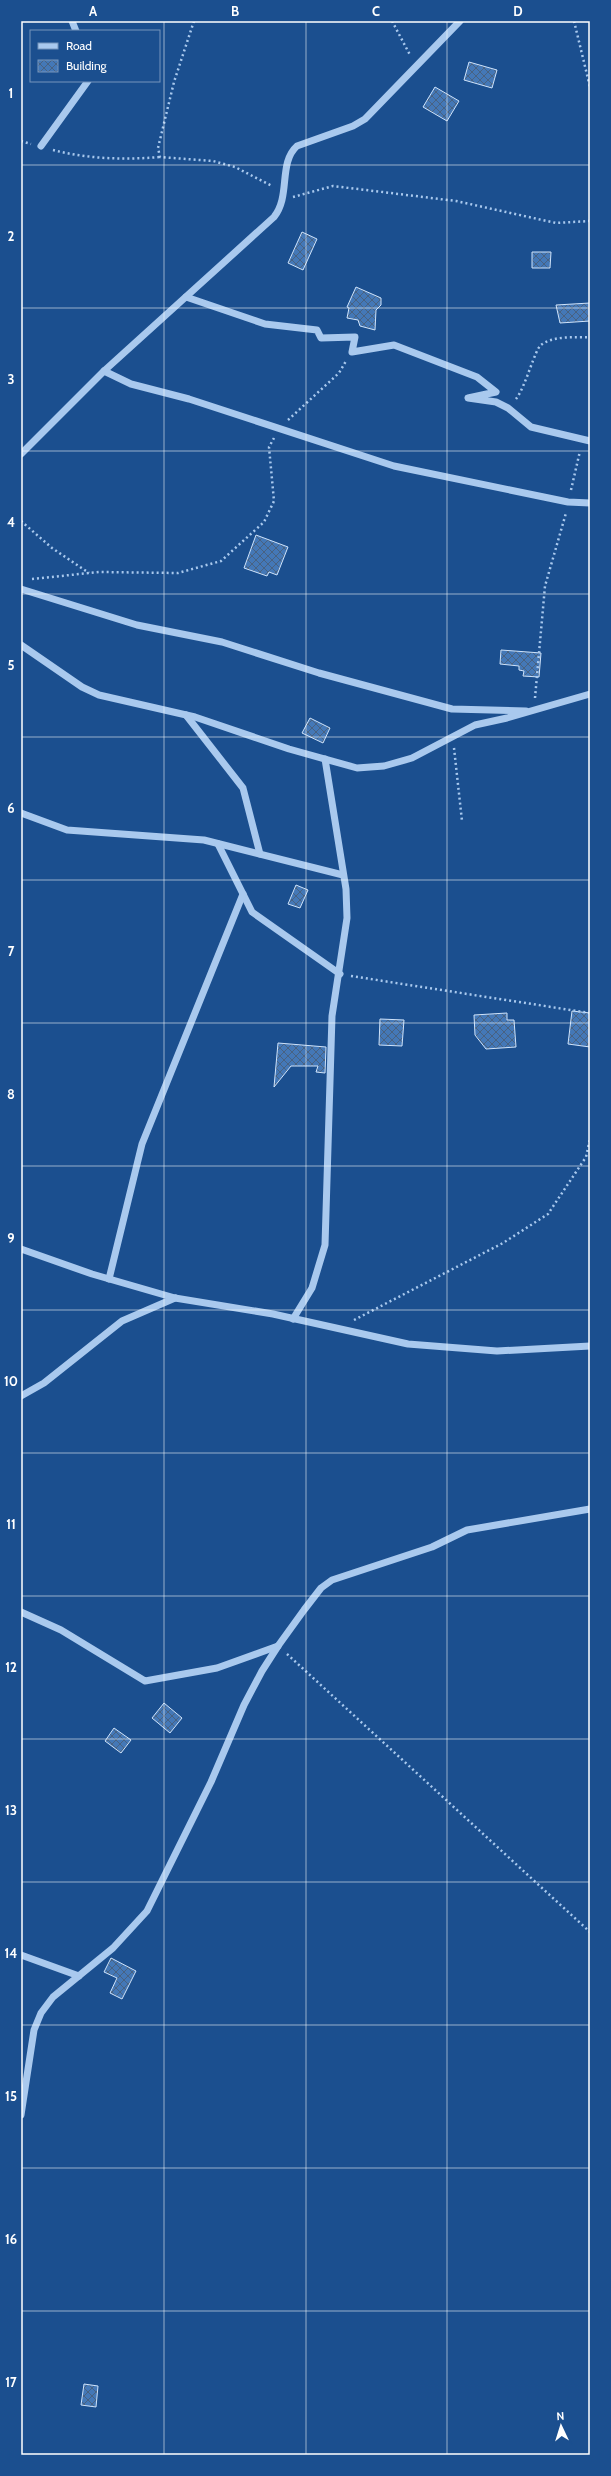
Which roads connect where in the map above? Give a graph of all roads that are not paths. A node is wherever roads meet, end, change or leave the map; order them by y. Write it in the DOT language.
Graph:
graph roads {
  1 [pos="460,21"];
  2 [pos="87,82"];
  3 [pos="41,146"];
  4 [pos="186,297"];
  5 [pos="104,371"];
  6 [pos="586,440"];
  7 [pos="21,454"];
  8 [pos="590,503"];
  9 [pos="21,589"];
  10 [pos="21,644"];
  11 [pos="590,694"];
  12 [pos="534,711"];
  13 [pos="186,714"];
  14 [pos="325,759"];
  15 [pos="21,813"];
  16 [pos="218,844"];
  17 [pos="260,854"];
  18 [pos="343,875"];
  19 [pos="243,894"];
  20 [pos="340,974"];
  21 [pos="21,1250"];
  22 [pos="109,1279"];
  23 [pos="175,1298"];
  24 [pos="293,1319"];
  25 [pos="590,1346"];
  26 [pos="21,1396"];
  27 [pos="590,1509"];
  28 [pos="21,1612"];
  29 [pos="278,1646"];
  30 [pos="21,1955"];
  31 [pos="79,1976"];
  32 [pos="21,2115"];
  1 -- 4 [label="street"];
  2 -- 3 [label="street"];
  4 -- 5 [label="street"];
  4 -- 6 [label="street"];
  5 -- 7 [label="street"];
  5 -- 8 [label="street"];
  9 -- 12 [label="street"];
  10 -- 13 [label="street"];
  11 -- 12 [label="street"];
  12 -- 14 [label="street"];
  13 -- 14 [label="street"];
  13 -- 17 [label="street"];
  14 -- 18 [label="street"];
  15 -- 16 [label="street"];
  16 -- 17 [label="street"];
  16 -- 19 [label="street"];
  17 -- 18 [label="street"];
  18 -- 20 [label="street"];
  19 -- 20 [label="street"];
  19 -- 22 [label="street"];
  20 -- 24 [label="street"];
  21 -- 22 [label="street"];
  22 -- 23 [label="street"];
  23 -- 24 [label="street"];
  23 -- 26 [label="street"];
  24 -- 25 [label="street"];
  27 -- 29 [label="street"];
  28 -- 29 [label="street"];
  29 -- 31 [label="street"];
  30 -- 31 [label="street"];
  31 -- 32 [label="street"];
}
